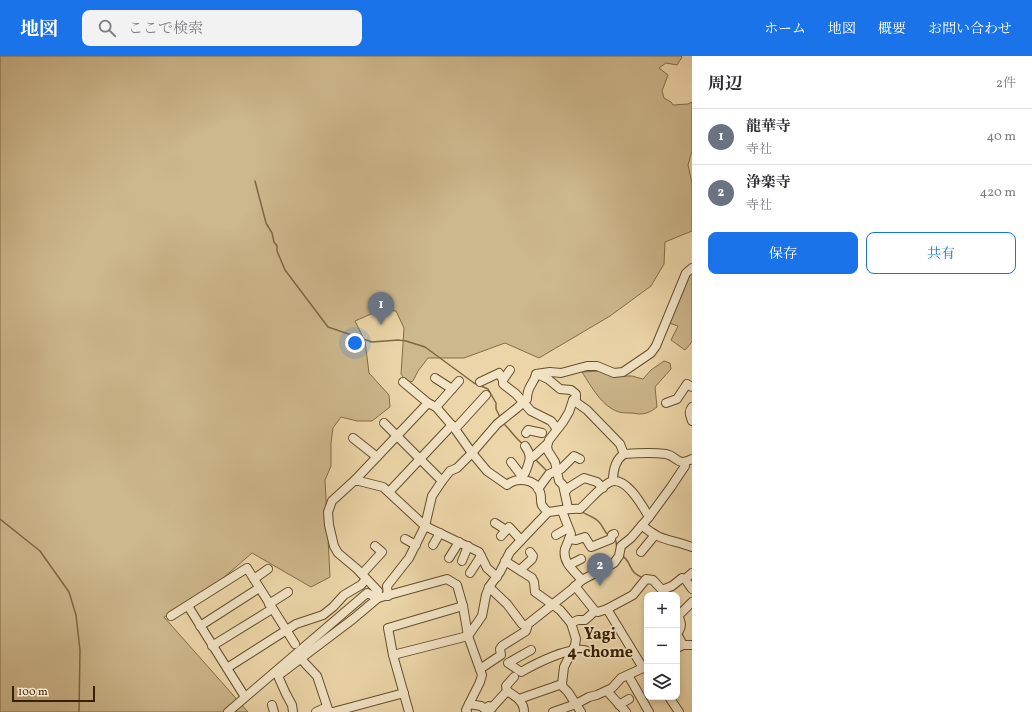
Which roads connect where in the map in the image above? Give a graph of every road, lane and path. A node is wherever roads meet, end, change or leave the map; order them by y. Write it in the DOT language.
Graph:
graph roads {
  1 [pos="692,268"];
  2 [pos="510,370"];
  3 [pos="536,374"];
  4 [pos="692,376"];
  5 [pos="435,378"];
  6 [pos="503,380"];
  7 [pos="459,381"];
  8 [pos="403,382"];
  9 [pos="480,382"];
  10 [pos="689,386"];
  11 [pos="452,389"];
  12 [pos="676,390"];
  13 [pos="486,394"];
  14 [pos="573,400"];
  15 [pos="523,402"];
  16 [pos="428,403"];
  17 [pos="666,403"];
  18 [pos="692,407"];
  19 [pos="436,408"];
  20 [pos="692,421"];
  21 [pos="384,424"];
  22 [pos="453,427"];
  23 [pos="557,429"];
  24 [pos="526,433"];
  25 [pos="397,436"];
  26 [pos="353,438"];
  27 [pos="548,443"];
  28 [pos="525,446"];
  29 [pos="472,453"];
  30 [pos="624,454"];
  31 [pos="377,457"];
  32 [pos="532,457"];
  33 [pos="580,459"];
  34 [pos="419,460"];
  35 [pos="512,462"];
  36 [pos="688,463"];
  37 [pos="582,469"];
  38 [pos="557,470"];
  39 [pos="523,478"];
  40 [pos="585,479"];
  41 [pos="355,480"];
  42 [pos="442,481"];
  43 [pos="613,481"];
  44 [pos="603,488"];
  45 [pos="538,489"];
  46 [pos="389,492"];
  47 [pos="565,492"];
  48 [pos="328,495"];
  49 [pos="565,509"];
  50 [pos="328,512"];
  51 [pos="548,512"];
  52 [pos="649,517"];
  53 [pos="495,523"];
  54 [pos="642,525"];
  55 [pos="425,526"];
  56 [pos="568,528"];
  57 [pos="440,533"];
  58 [pos="556,535"];
  59 [pos="655,535"];
  60 [pos="406,539"];
  61 [pos="569,539"];
  62 [pos="521,540"];
  63 [pos="460,542"];
  64 [pos="416,545"];
  65 [pos="433,545"];
  66 [pos="468,546"];
  67 [pos="379,547"];
  68 [pos="692,547"];
  69 [pos="620,549"];
  70 [pos="530,552"];
  71 [pos="642,552"];
  72 [pos="481,556"];
  73 [pos="449,558"];
  74 [pos="581,558"];
  75 [pos="462,561"];
  76 [pos="505,561"];
  77 [pos="569,565"];
  78 [pos="268,569"];
  79 [pos="520,570"];
  80 [pos="470,572"];
  81 [pos="692,573"];
  82 [pos="364,576"];
  83 [pos="497,577"];
  84 [pos="254,578"];
  85 [pos="685,579"];
  86 [pos="582,580"];
  87 [pos="575,586"];
  88 [pos="259,588"];
  89 [pos="490,588"];
  90 [pos="692,589"];
  91 [pos="288,592"];
  92 [pos="662,592"];
  93 [pos="344,595"];
  94 [pos="378,595"];
  95 [pos="388,596"];
  96 [pos="692,602"];
  97 [pos="352,605"];
  98 [pos="552,605"];
  99 [pos="188,606"];
  100 [pos="271,606"];
  101 [pos="463,606"];
  102 [pos="607,609"];
  103 [pos="595,611"];
  104 [pos="680,613"];
  105 [pos="171,616"];
  106 [pos="680,620"];
  107 [pos="571,623"];
  108 [pos="200,626"];
  109 [pos="527,627"];
  110 [pos="286,630"];
  111 [pos="680,630"];
  112 [pos="468,636"];
  113 [pos="296,644"];
  114 [pos="692,645"];
  115 [pos="212,646"];
  116 [pos="680,647"];
  117 [pos="531,650"];
  118 [pos="573,651"];
  119 [pos="587,651"];
  120 [pos="393,656"];
  121 [pos="499,656"];
  122 [pos="300,658"];
  123 [pos="508,663"];
  124 [pos="644,665"];
  125 [pos="227,668"];
  126 [pos="480,669"];
  127 [pos="644,669"];
  128 [pos="628,675"];
  129 [pos="278,676"];
  130 [pos="514,677"];
  131 [pos="562,684"];
  132 [pos="507,691"];
  133 [pos="607,691"];
  134 [pos="404,693"];
  135 [pos="245,697"];
  136 [pos="519,699"];
  137 [pos="629,699"];
  138 [pos="671,700"];
  139 [pos="576,704"];
  140 [pos="619,705"];
  141 [pos="468,708"];
  142 [pos="330,710"];
  143 [pos="490,710"];
  144 [pos="228,712"];
  145 [pos="236,712"];
  146 [pos="293,712"];
  147 [pos="316,712"];
  148 [pos="409,712"];
  149 [pos="476,712"];
  150 [pos="524,712"];
  151 [pos="553,712"];
  152 [pos="581,712"];
  153 [pos="626,712"];
  154 [pos="649,712"];
  155 [pos="679,712"];
  1 -- 3 [label="street"];
  2 -- 6 [label="street"];
  3 -- 14 [label="street"];
  3 -- 15 [label="street"];
  4 -- 10 [label="street"];
  5 -- 11 [label="street"];
  6 -- 9 [label="street"];
  6 -- 15 [label="street"];
  7 -- 11 [label="street"];
  8 -- 16 [label="street"];
  10 -- 12 [label="street"];
  10 -- 17 [label="street"];
  11 -- 19 [label="street"];
  13 -- 22 [label="street"];
  14 -- 23 [label="street"];
  14 -- 30 [label="street"];
  15 -- 23 [label="street"];
  15 -- 29 [label="street"];
  16 -- 19 [label="street"];
  16 -- 25 [label="street"];
  18 -- 20 [label="street"];
  19 -- 22 [label="street"];
  21 -- 25 [label="street"];
  22 -- 29 [label="street"];
  22 -- 34 [label="street"];
  23 -- 27 [label="street"];
  24 -- 27 [label="street"];
  25 -- 31 [label="street"];
  25 -- 34 [label="street"];
  26 -- 31 [label="street"];
  27 -- 32 [label="street"];
  27 -- 38 [label="street"];
  28 -- 32 [label="street"];
  29 -- 39 [label="street"];
  29 -- 42 [label="street"];
  30 -- 36 [label="street"];
  30 -- 43 [label="street"];
  31 -- 41 [label="street"];
  32 -- 39 [label="street"];
  33 -- 38 [label="street"];
  34 -- 42 [label="street"];
  34 -- 46 [label="street"];
  35 -- 39 [label="street"];
  36 -- 52 [label="street"];
  37 -- 40 [label="street"];
  38 -- 45 [label="street"];
  38 -- 47 [label="street"];
  39 -- 45 [label="street"];
  40 -- 44 [label="street"];
  40 -- 47 [label="street"];
  41 -- 46 [label="street"];
  41 -- 50 [label="street"];
  42 -- 55 [label="street"];
  43 -- 44 [label="street"];
  43 -- 52 [label="street"];
  44 -- 49 [label="street"];
  45 -- 51 [label="street"];
  46 -- 55 [label="street"];
  47 -- 49 [label="street"];
  48 -- 50 [label="street"];
  49 -- 51 [label="street"];
  49 -- 56 [label="street"];
  50 -- 82 [label="street"];
  51 -- 62 [label="street"];
  52 -- 54 [label="street"];
  53 -- 62 [label="street"];
  54 -- 59 [label="street"];
  54 -- 69 [label="street"];
  55 -- 57 [label="street"];
  55 -- 64 [label="street"];
  56 -- 58 [label="street"];
  56 -- 61 [label="street"];
  57 -- 63 [label="street"];
  57 -- 65 [label="street"];
  59 -- 68 [label="street"];
  59 -- 71 [label="street"];
  60 -- 64 [label="street"];
  61 -- 69 [label="street"];
  61 -- 77 [label="street"];
  62 -- 76 [label="street"];
  63 -- 66 [label="street"];
  63 -- 73 [label="street"];
  64 -- 95 [label="street"];
  66 -- 72 [label="street"];
  66 -- 75 [label="street"];
  67 -- 82 [label="street"];
  69 -- 86 [label="street"];
  70 -- 79 [label="street"];
  72 -- 80 [label="street"];
  72 -- 83 [label="street"];
  74 -- 77 [label="street"];
  76 -- 79 [label="street"];
  76 -- 83 [label="street"];
  77 -- 86 [label="street"];
  78 -- 84 [label="street"];
  79 -- 98 [label="street"];
  81 -- 85 [label="street"];
  82 -- 93 [label="street"];
  82 -- 94 [label="street"];
  83 -- 89 [label="street"];
  84 -- 88 [label="street"];
  84 -- 99 [label="street"];
  85 -- 90 [label="street"];
  85 -- 92 [label="street"];
  86 -- 87 [label="street"];
  87 -- 98 [label="street"];
  87 -- 103 [label="street"];
  88 -- 100 [label="street"];
  88 -- 108 [label="street"];
  89 -- 109 [label="street"];
  89 -- 112 [label="street"];
  91 -- 100 [label="street"];
  92 -- 102 [label="street"];
  93 -- 97 [label="street"];
  93 -- 110 [label="street"];
  94 -- 95 [label="street"];
  94 -- 97 [label="street"];
  94 -- 122 [label="street"];
  95 -- 101 [label="street"];
  96 -- 104 [label="street"];
  97 -- 135 [label="street"];
  98 -- 107 [label="street"];
  98 -- 109 [label="street"];
  99 -- 105 [label="street"];
  99 -- 108 [label="street"];
  100 -- 110 [label="street"];
  100 -- 115 [label="street"];
  101 -- 112 [label="street"];
  101 -- 120 [label="street"];
  102 -- 103 [label="street"];
  102 -- 124 [label="street"];
  103 -- 107 [label="street"];
  106 -- 111 [label="street"];
  107 -- 118 [label="street"];
  108 -- 115 [label="street"];
  109 -- 121 [label="street"];
  110 -- 113 [label="street"];
  110 -- 125 [label="street"];
  112 -- 120 [label="street"];
  112 -- 126 [label="street"];
  114 -- 116 [label="street"];
  115 -- 125 [label="street"];
  117 -- 123 [label="street"];
  118 -- 119 [label="street"];
  118 -- 123 [label="street"];
  118 -- 131 [label="street"];
  120 -- 134 [label="street"];
  121 -- 123 [label="street"];
  121 -- 126 [label="street"];
  122 -- 129 [label="street"];
  122 -- 142 [label="street"];
  125 -- 135 [label="street"];
  126 -- 141 [label="street"];
  127 -- 128 [label="street"];
  128 -- 133 [label="street"];
  128 -- 154 [label="street"];
  129 -- 145 [label="street"];
  129 -- 146 [label="street"];
  130 -- 132 [label="street"];
  131 -- 136 [label="street"];
  131 -- 139 [label="street"];
  132 -- 136 [label="street"];
  132 -- 143 [label="street"];
  133 -- 139 [label="street"];
  133 -- 140 [label="street"];
  134 -- 142 [label="street"];
  134 -- 148 [label="street"];
  135 -- 144 [label="street"];
  136 -- 150 [label="street"];
  137 -- 140 [label="street"];
  138 -- 155 [label="street"];
  139 -- 151 [label="street"];
  139 -- 152 [label="street"];
  140 -- 153 [label="street"];
  141 -- 143 [label="street"];
  141 -- 149 [label="street"];
  142 -- 147 [label="street"];
}
